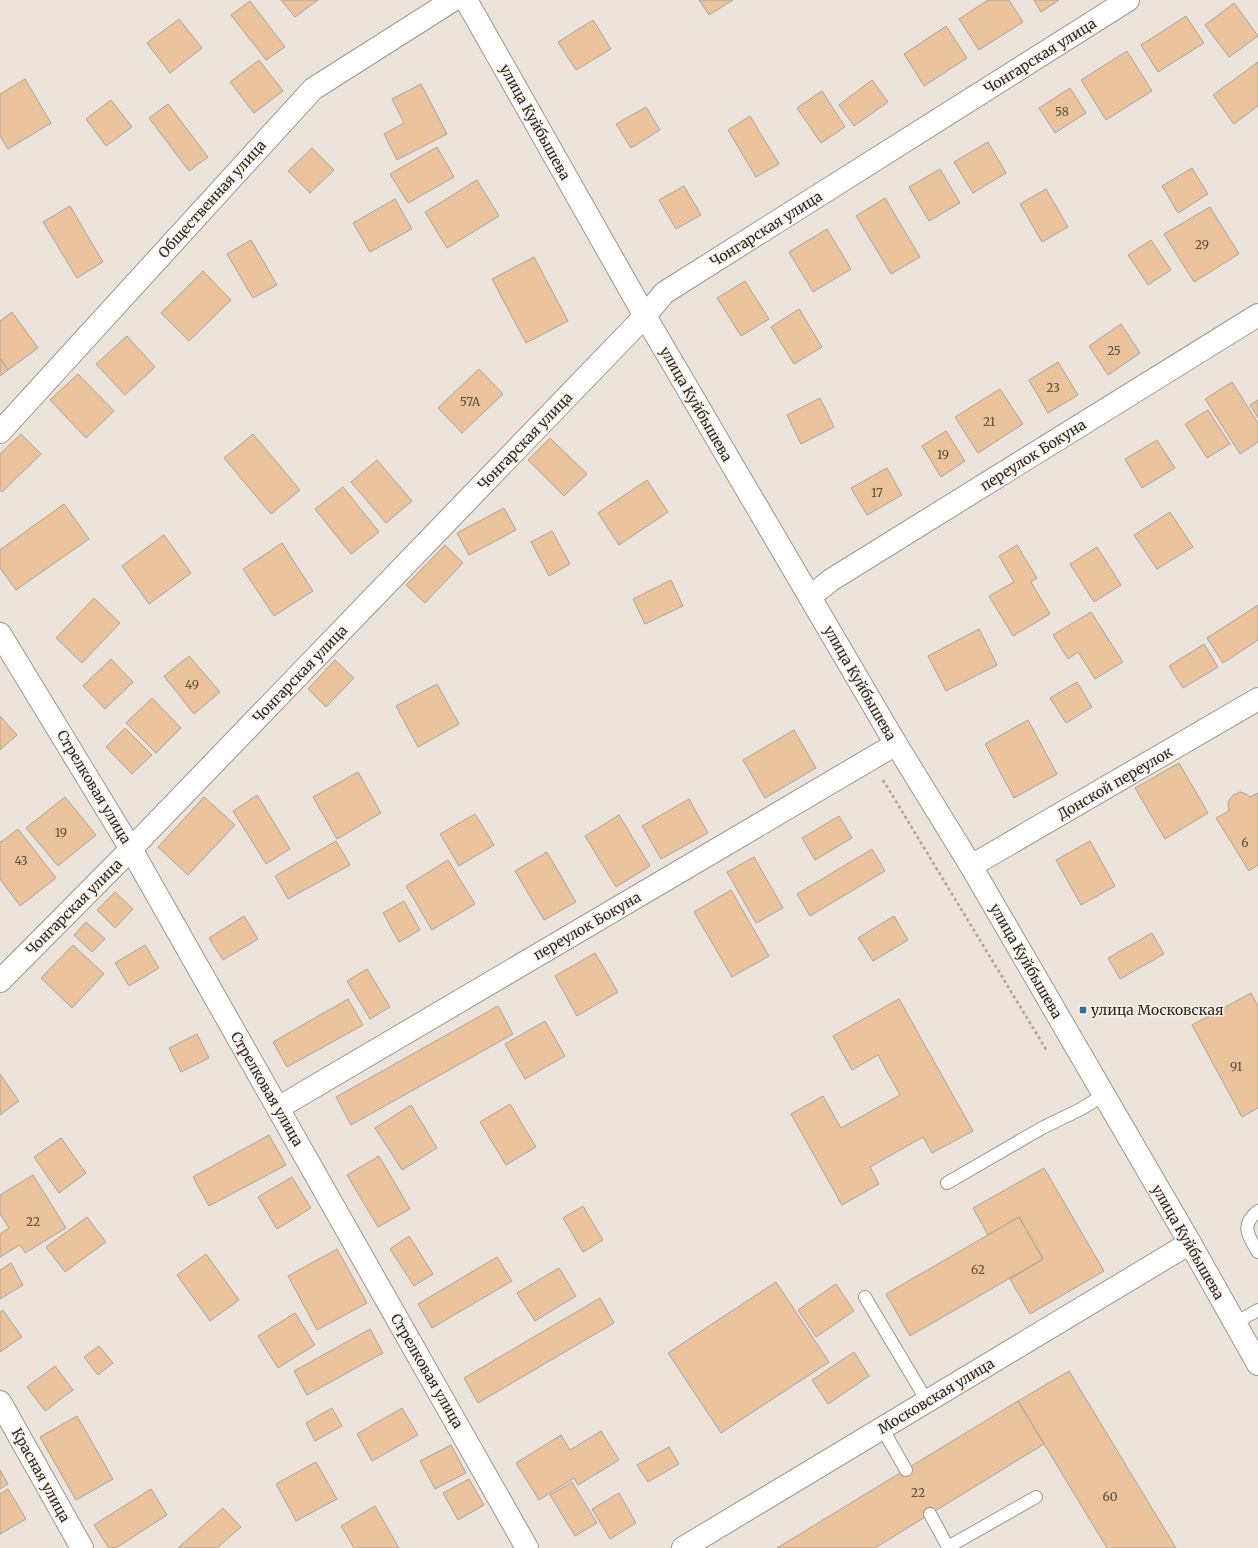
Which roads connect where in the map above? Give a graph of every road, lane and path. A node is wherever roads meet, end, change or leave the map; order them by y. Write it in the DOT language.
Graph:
graph roads {
  1 [pos="453,0"];
  2 [pos="466,0"];
  3 [pos="1128,0"];
  4 [pos="1258,315"];
  5 [pos="645,316"];
  6 [pos="0,432"];
  7 [pos="810,597"];
  8 [pos="0,634"];
  9 [pos="1258,699"];
  10 [pos="896,744"];
  11 [pos="870,760"];
  12 [pos="131,849"];
  13 [pos="970,866"];
  14 [pos="0,981"];
  15 [pos="1049,1054"];
  16 [pos="1104,1095"];
  17 [pos="278,1108"];
  18 [pos="947,1183"];
  19 [pos="1258,1211"];
  20 [pos="1190,1243"];
  21 [pos="1258,1252"];
  22 [pos="865,1297"];
  23 [pos="1258,1310"];
  24 [pos="1235,1323"];
  25 [pos="1258,1364"];
  26 [pos="927,1401"];
  27 [pos="0,1402"];
  28 [pos="882,1428"];
  29 [pos="906,1470"];
  30 [pos="1036,1497"];
  31 [pos="930,1514"];
  32 [pos="82,1548"];
  33 [pos="527,1548"];
  34 [pos="683,1548"];
  35 [pos="947,1548"];
  1 -- 6 [label="street, Общественная улица"];
  2 -- 5 [label="street, улица Куйбышева"];
  3 -- 5 [label="street, Чонгарская улица"];
  4 -- 7 [label="street, переулок Бокуна"];
  5 -- 7 [label="street, улица Куйбышева"];
  5 -- 12 [label="street, Чонгарская улица"];
  7 -- 10 [label="street, улица Куйбышева"];
  8 -- 12 [label="street, Стрелковая улица"];
  9 -- 13 [label="street, Донской переулок"];
  10 -- 11 [label="street, переулок Бокуна"];
  10 -- 13 [label="street, улица Куйбышева"];
  11 -- 15 [label="path"];
  11 -- 17 [label="street, переулок Бокуна"];
  12 -- 14 [label="street, Чонгарская улица"];
  12 -- 17 [label="street, Стрелковая улица"];
  13 -- 16 [label="street, улица Куйбышева"];
  16 -- 18 [label="lane"];
  16 -- 20 [label="street, улица Куйбышева"];
  17 -- 33 [label="street, Стрелковая улица"];
  19 -- 21 [label="lane"];
  20 -- 24 [label="street, улица Куйбышева"];
  20 -- 26 [label="street, Московская улица"];
  22 -- 26 [label="lane"];
  23 -- 24 [label="lane"];
  24 -- 25 [label="street, улица Куйбышева"];
  26 -- 28 [label="street, Московская улица"];
  27 -- 32 [label="street, Красная улица"];
  28 -- 29 [label="lane"];
  28 -- 34 [label="street, Московская улица"];
  30 -- 35 [label="lane"];
  31 -- 35 [label="lane"];
}
